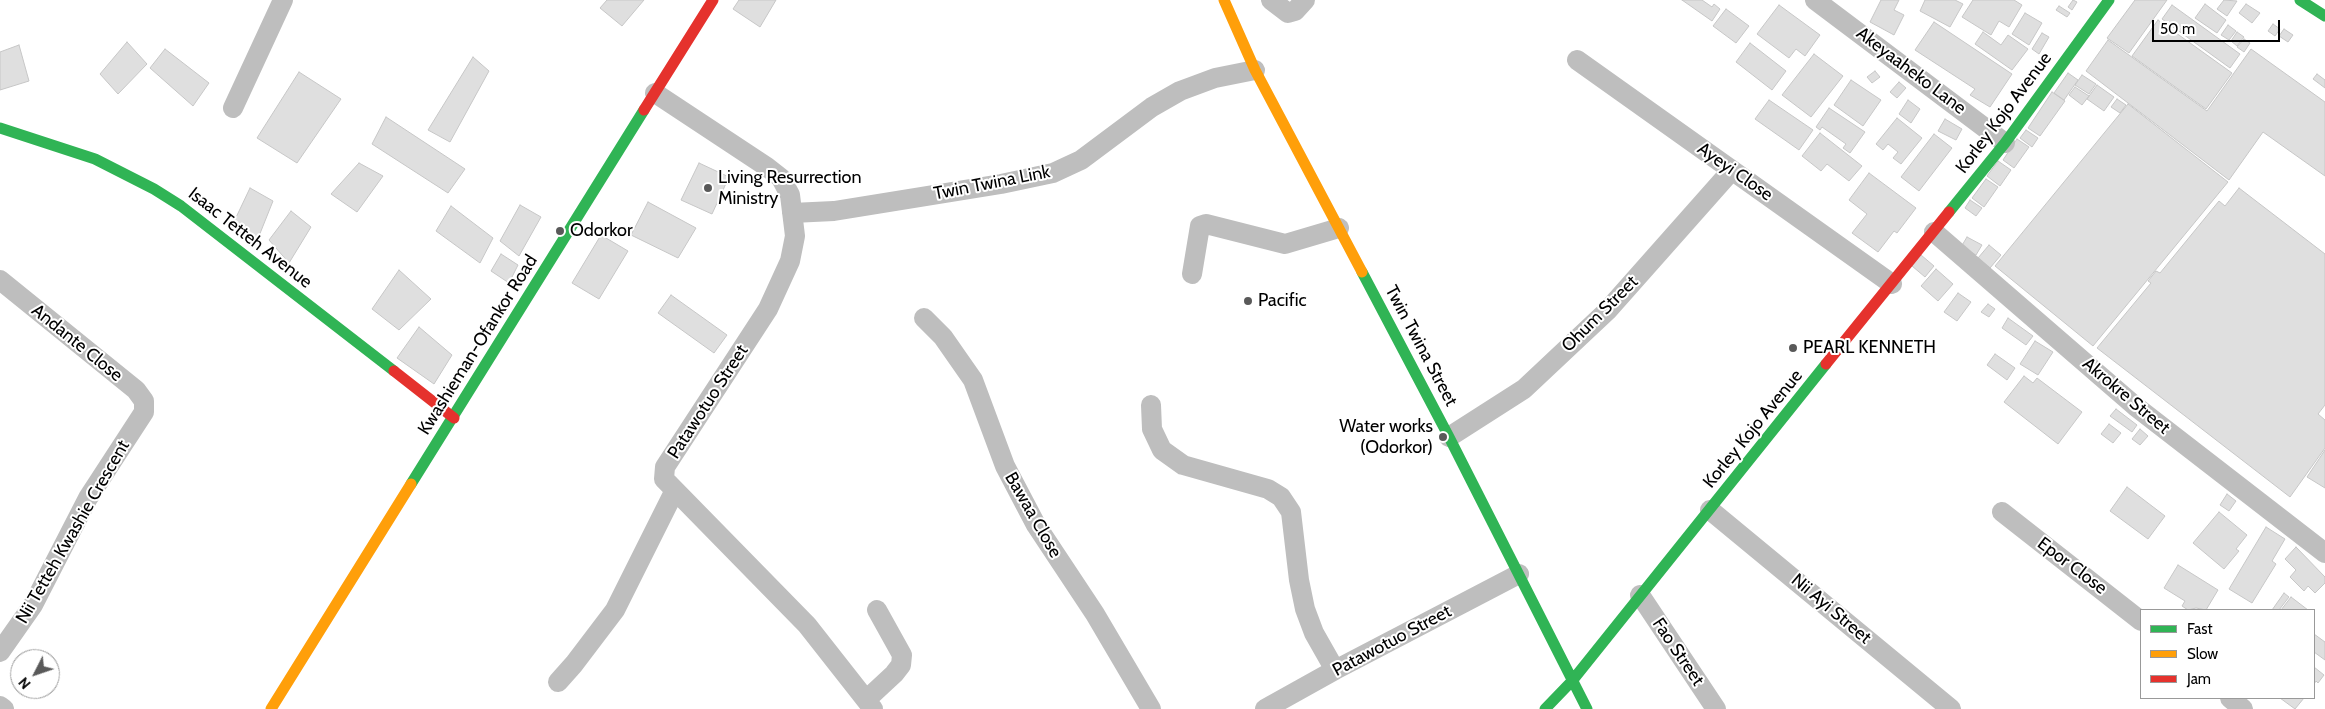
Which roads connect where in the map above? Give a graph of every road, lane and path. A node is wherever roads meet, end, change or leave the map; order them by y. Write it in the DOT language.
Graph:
graph roads {
  1 [pos="283,0"];
  2 [pos="713,0"];
  3 [pos="1224,0"];
  4 [pos="1271,0"];
  5 [pos="1305,0"];
  6 [pos="1815,0"];
  7 [pos="2109,0"];
  8 [pos="2300,0"];
  9 [pos="2325,16"];
  10 [pos="1577,60"];
  11 [pos="1255,70"];
  12 [pos="656,94"];
  13 [pos="233,108"];
  14 [pos="0,128"];
  15 [pos="2006,143"];
  16 [pos="1732,170"];
  17 [pos="792,213"];
  18 [pos="1339,228"];
  19 [pos="1934,232"];
  20 [pos="1192,274"];
  21 [pos="0,280"];
  22 [pos="1892,284"];
  23 [pos="924,318"];
  24 [pos="1151,405"];
  25 [pos="144,412"];
  26 [pos="454,418"];
  27 [pos="1449,437"];
  28 [pos="674,492"];
  29 [pos="1710,510"];
  30 [pos="2002,512"];
  31 [pos="2325,553"];
  32 [pos="1519,574"];
  33 [pos="1640,595"];
  34 [pos="877,610"];
  35 [pos="2140,620"];
  36 [pos="0,652"];
  37 [pos="1335,670"];
  38 [pos="558,682"];
  39 [pos="1572,682"];
  40 [pos="2231,699"];
  41 [pos="869,704"];
  42 [pos="0,706"];
  43 [pos="4,709"];
  44 [pos="271,709"];
  45 [pos="1151,709"];
  46 [pos="1266,709"];
  47 [pos="1544,709"];
  48 [pos="1587,709"];
  49 [pos="1716,709"];
  50 [pos="1951,709"];
  51 [pos="2243,709"];
  1 -- 13 [label="street"];
  2 -- 12 [label="main road, Kwashieman-Ofankor Road"];
  3 -- 11 [label="main road, Twin Twina Street"];
  4 -- 5 [label="street"];
  6 -- 15 [label="street, Akeyaaheko Lane"];
  7 -- 15 [label="main road, Korley Kojo Avenue"];
  8 -- 9 [label="main road"];
  10 -- 16 [label="street, Ayeyi Close"];
  11 -- 17 [label="street, Twin Twina Link"];
  11 -- 18 [label="main road, Twin Twina Street"];
  12 -- 17 [label="street, Patawotuo Street"];
  12 -- 26 [label="main road, Kwashieman-Ofankor Road"];
  14 -- 26 [label="main road, Isaac Tetteh Avenue"];
  15 -- 19 [label="main road, Korley Kojo Avenue"];
  16 -- 22 [label="street, Ayeyi Close"];
  16 -- 27 [label="street, Ohum Street"];
  17 -- 28 [label="street, Patawotuo Street"];
  18 -- 20 [label="street"];
  18 -- 27 [label="main road, Twin Twina Street"];
  19 -- 22 [label="main road, Korley Kojo Avenue"];
  19 -- 31 [label="street, Akrokre Street"];
  21 -- 25 [label="street, Andante Close"];
  22 -- 29 [label="main road, Korley Kojo Avenue"];
  23 -- 45 [label="street, Bawaa Close"];
  24 -- 37 [label="street"];
  25 -- 36 [label="street, Nii Tetteh Kwashie Crescent"];
  26 -- 44 [label="main road, Kwashieman-Ofankor Road"];
  27 -- 32 [label="main road, Twin Twina Street"];
  28 -- 38 [label="street"];
  28 -- 41 [label="street, Patawotuo Street"];
  29 -- 33 [label="main road, Korley Kojo Avenue"];
  29 -- 50 [label="street, Nii Ayi Street"];
  30 -- 35 [label="street, Epor Close"];
  32 -- 37 [label="street, Patawotuo Street"];
  32 -- 39 [label="main road, Twin Twina Street"];
  33 -- 39 [label="main road, Korley Kojo Avenue"];
  33 -- 49 [label="street, Fao Street"];
  34 -- 41 [label="street"];
  37 -- 46 [label="street, Patawotuo Street"];
  39 -- 47 [label="main road, Korley Kojo Avenue"];
  39 -- 48 [label="main road, Twin Twina Street"];
  40 -- 51 [label="street"];
  42 -- 43 [label="street"];
}
